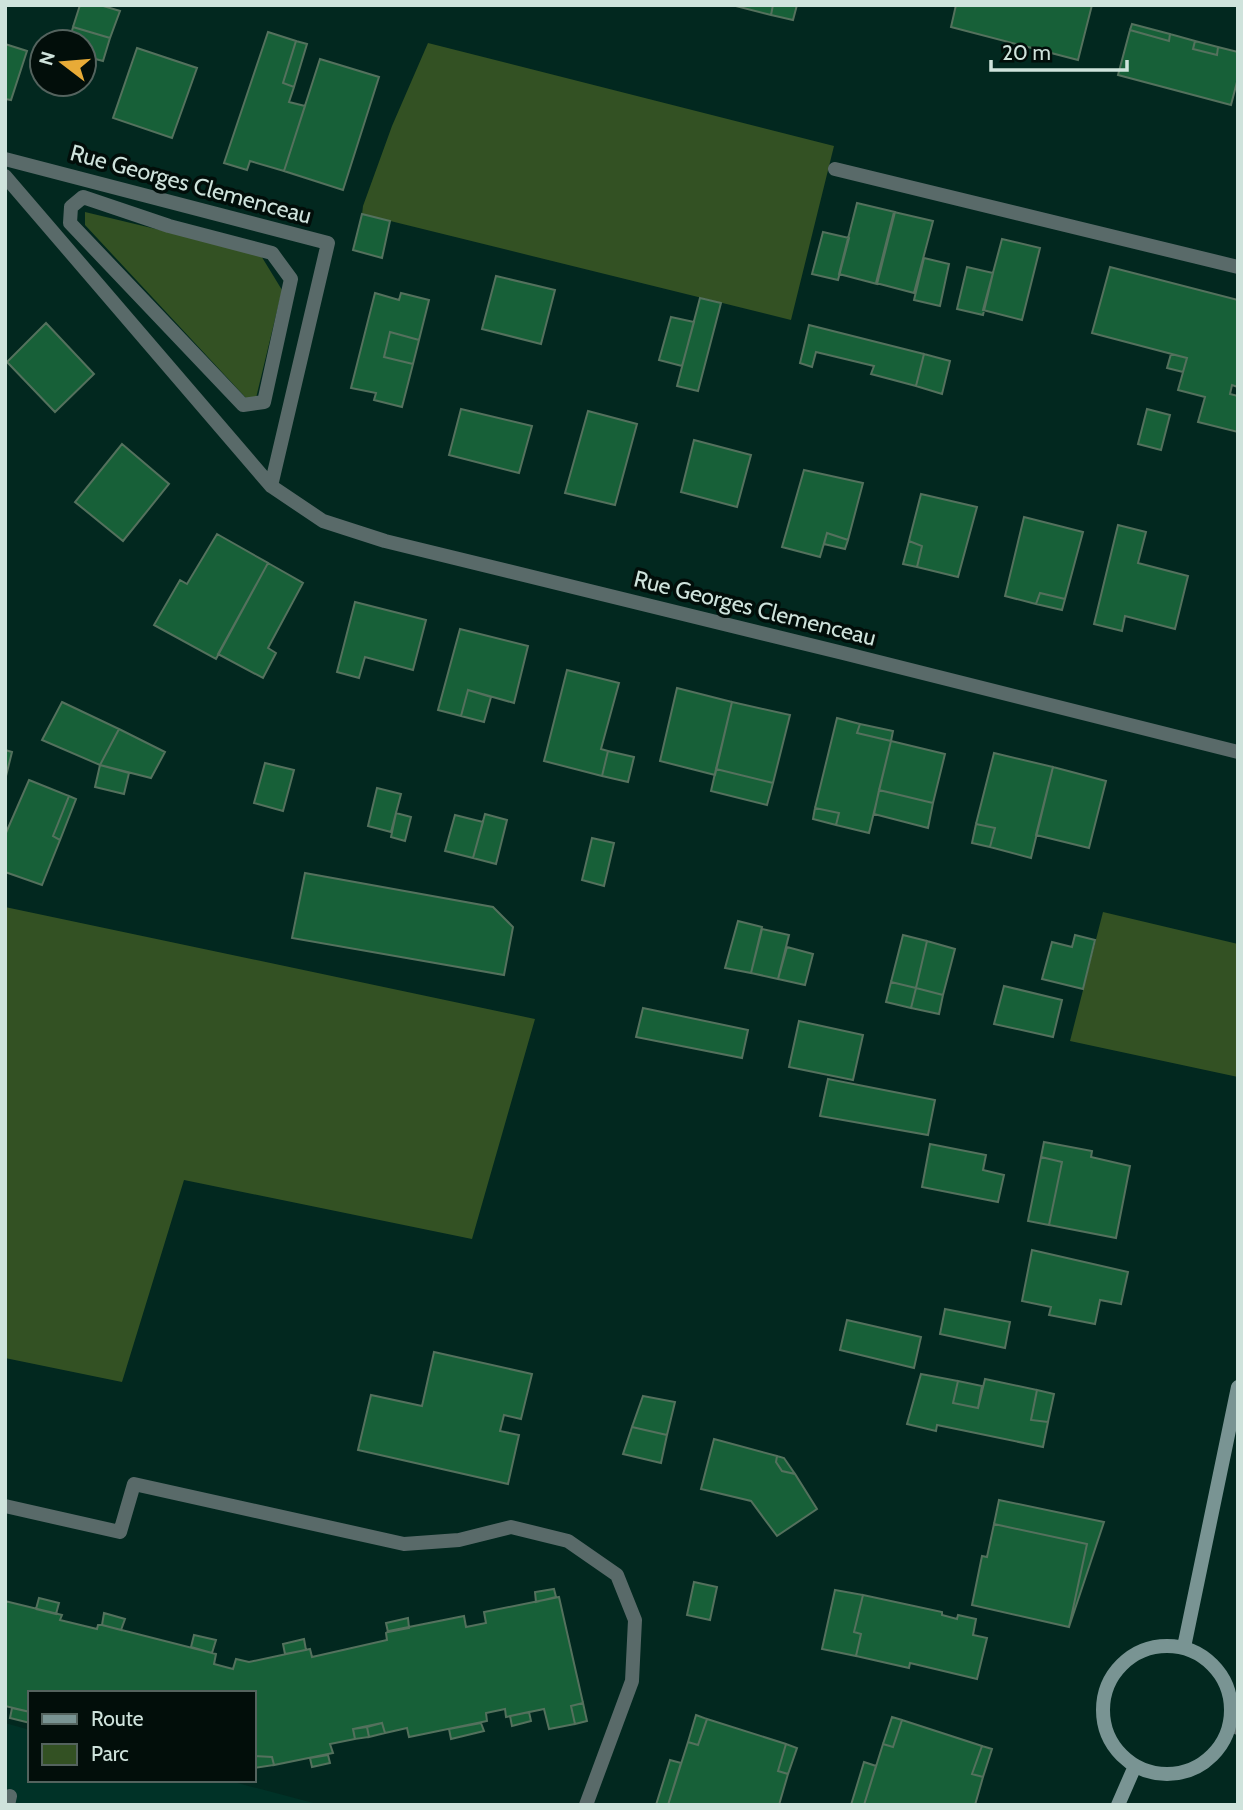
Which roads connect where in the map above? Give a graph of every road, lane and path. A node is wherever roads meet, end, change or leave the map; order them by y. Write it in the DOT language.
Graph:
graph roads {
  1 [pos="5,159"];
  2 [pos="835,170"];
  3 [pos="5,176"];
  4 [pos="1238,267"];
  5 [pos="290,279"];
  6 [pos="271,485"];
  7 [pos="1238,752"];
  8 [pos="1238,1387"];
  9 [pos="5,1506"];
  10 [pos="1184,1647"];
  11 [pos="1234,1727"];
  12 [pos="1135,1766"];
  13 [pos="586,1805"];
  14 [pos="1118,1805"];
  1 -- 6 [label="street, Rue Georges Clemenceau"];
  2 -- 4 [label="street"];
  3 -- 6 [label="street, Rue Georges Clemenceau"];
  5 -- 5 [label="street, Rue Georges Clemenceau"];
  6 -- 7 [label="street, Rue Georges Clemenceau"];
  8 -- 10 [label="street"];
  9 -- 13 [label="street"];
  10 -- 11 [label="street"];
  10 -- 12 [label="street"];
  11 -- 12 [label="street"];
  12 -- 14 [label="street"];
}
